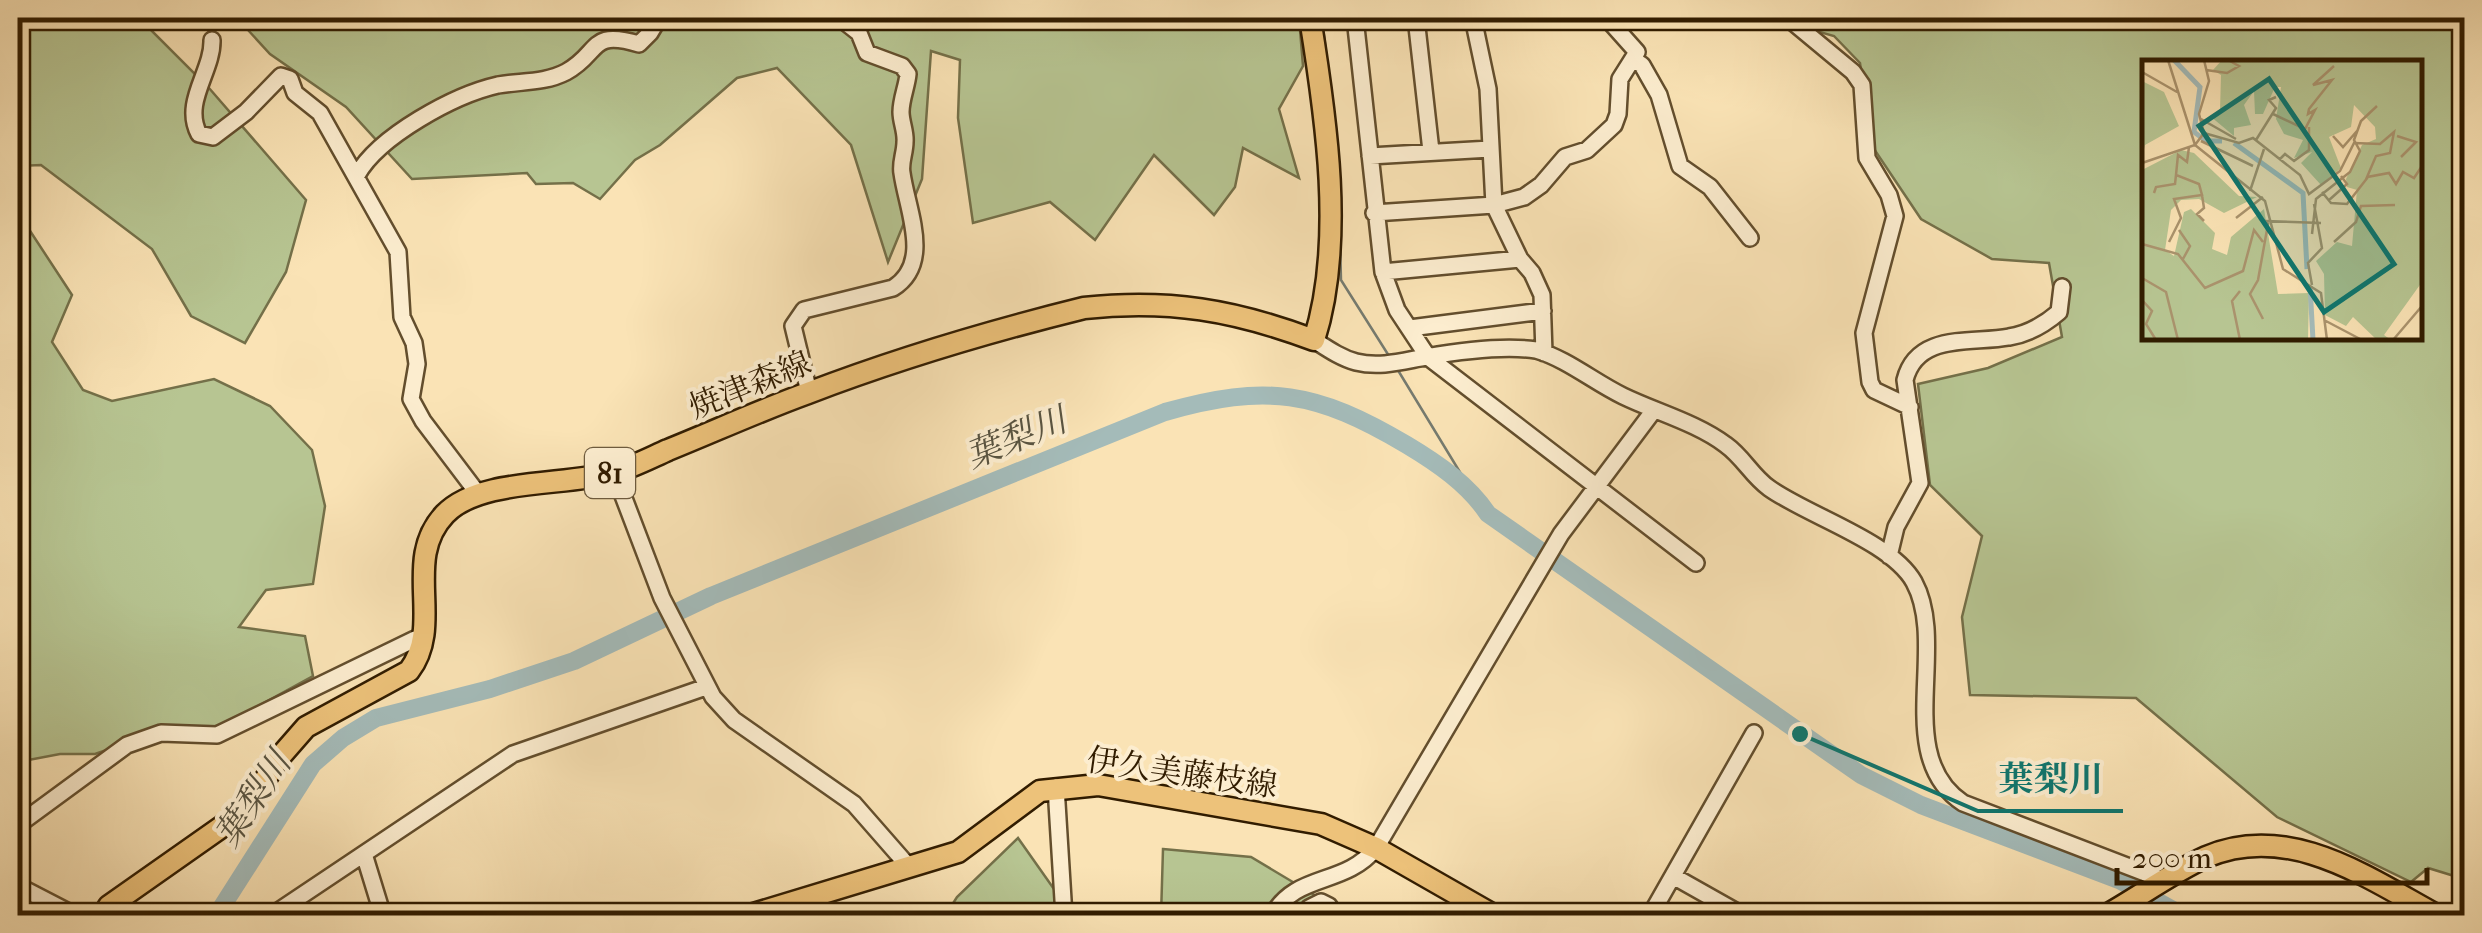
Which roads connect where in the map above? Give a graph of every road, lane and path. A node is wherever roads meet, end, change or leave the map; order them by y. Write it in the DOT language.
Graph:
graph roads {
  1 [pos="659,18"];
  2 [pos="840,18"];
  3 [pos="1310,18"];
  4 [pos="1355,18"];
  5 [pos="1416,18"];
  6 [pos="1473,18"];
  7 [pos="1614,18"];
  8 [pos="1788,18"];
  9 [pos="212,40"];
  10 [pos="1633,59"];
  11 [pos="1490,149"];
  12 [pos="1431,151"];
  13 [pos="1370,156"];
  14 [pos="357,176"];
  15 [pos="1494,205"];
  16 [pos="1374,213"];
  17 [pos="1750,238"];
  18 [pos="1520,259"];
  19 [pos="1382,272"];
  20 [pos="2062,287"];
  21 [pos="1544,311"];
  22 [pos="1410,328"];
  23 [pos="1314,340"];
  24 [pos="1544,353"];
  25 [pos="1428,357"];
  26 [pos="809,392"];
  27 [pos="1910,407"];
  28 [pos="1654,410"];
  29 [pos="614,472"];
  30 [pos="1595,488"];
  31 [pos="480,495"];
  32 [pos="1890,556"];
  33 [pos="1696,562"];
  34 [pos="424,641"];
  35 [pos="706,687"];
  36 [pos="1754,733"];
  37 [pos="1056,787"];
  38 [pos="18,824"];
  39 [pos="1376,848"];
  40 [pos="364,854"];
  41 [pos="910,868"];
  42 [pos="1673,876"];
  43 [pos="2162,883"];
  44 [pos="18,886"];
  45 [pos="2111,912"];
  46 [pos="76,916"];
  47 [pos="103,916"];
  48 [pos="272,916"];
  49 [pos="384,916"];
  50 [pos="747,916"];
  51 [pos="1064,916"];
  52 [pos="1272,916"];
  53 [pos="1304,916"];
  54 [pos="1336,916"];
  55 [pos="1495,916"];
  56 [pos="1650,916"];
  57 [pos="1744,916"];
  58 [pos="2438,916"];
  1 -- 14 [label="street"];
  2 -- 26 [label="street"];
  3 -- 23 [label="main road"];
  4 -- 13 [label="street"];
  5 -- 12 [label="street"];
  6 -- 11 [label="street"];
  7 -- 10 [label="street"];
  8 -- 27 [label="street"];
  9 -- 14 [label="street"];
  10 -- 15 [label="street"];
  10 -- 17 [label="street"];
  11 -- 12 [label="street"];
  11 -- 15 [label="street"];
  12 -- 13 [label="street"];
  13 -- 16 [label="street"];
  14 -- 31 [label="street"];
  15 -- 16 [label="street"];
  15 -- 18 [label="street"];
  16 -- 19 [label="street"];
  18 -- 19 [label="street"];
  18 -- 21 [label="street"];
  19 -- 22 [label="street"];
  20 -- 27 [label="street"];
  21 -- 22 [label="street"];
  21 -- 24 [label="street"];
  22 -- 25 [label="street"];
  23 -- 25 [label="street"];
  23 -- 26 [label="main road, 焼津森線 / 81"];
  24 -- 25 [label="street"];
  24 -- 28 [label="street"];
  25 -- 30 [label="street"];
  26 -- 29 [label="main road, 焼津森線 / 81"];
  27 -- 32 [label="street"];
  28 -- 30 [label="street"];
  28 -- 32 [label="street"];
  29 -- 31 [label="main road, 焼津森線 / 81"];
  29 -- 35 [label="street"];
  30 -- 33 [label="street"];
  30 -- 39 [label="street"];
  31 -- 34 [label="main road, 焼津森線 / 81"];
  32 -- 43 [label="street"];
  34 -- 38 [label="street"];
  34 -- 47 [label="main road"];
  35 -- 40 [label="street"];
  35 -- 41 [label="street"];
  36 -- 42 [label="street"];
  37 -- 39 [label="main road, 伊久美藤枝線"];
  37 -- 41 [label="main road, 伊久美藤枝線"];
  37 -- 51 [label="street"];
  39 -- 52 [label="street"];
  39 -- 55 [label="main road, 伊久美藤枝線"];
  40 -- 48 [label="street"];
  40 -- 49 [label="street"];
  41 -- 50 [label="main road, 伊久美藤枝線"];
  42 -- 56 [label="street"];
  42 -- 57 [label="street"];
  43 -- 45 [label="main road"];
  43 -- 58 [label="main road"];
  44 -- 46 [label="street"];
  53 -- 54 [label="street"];
}
